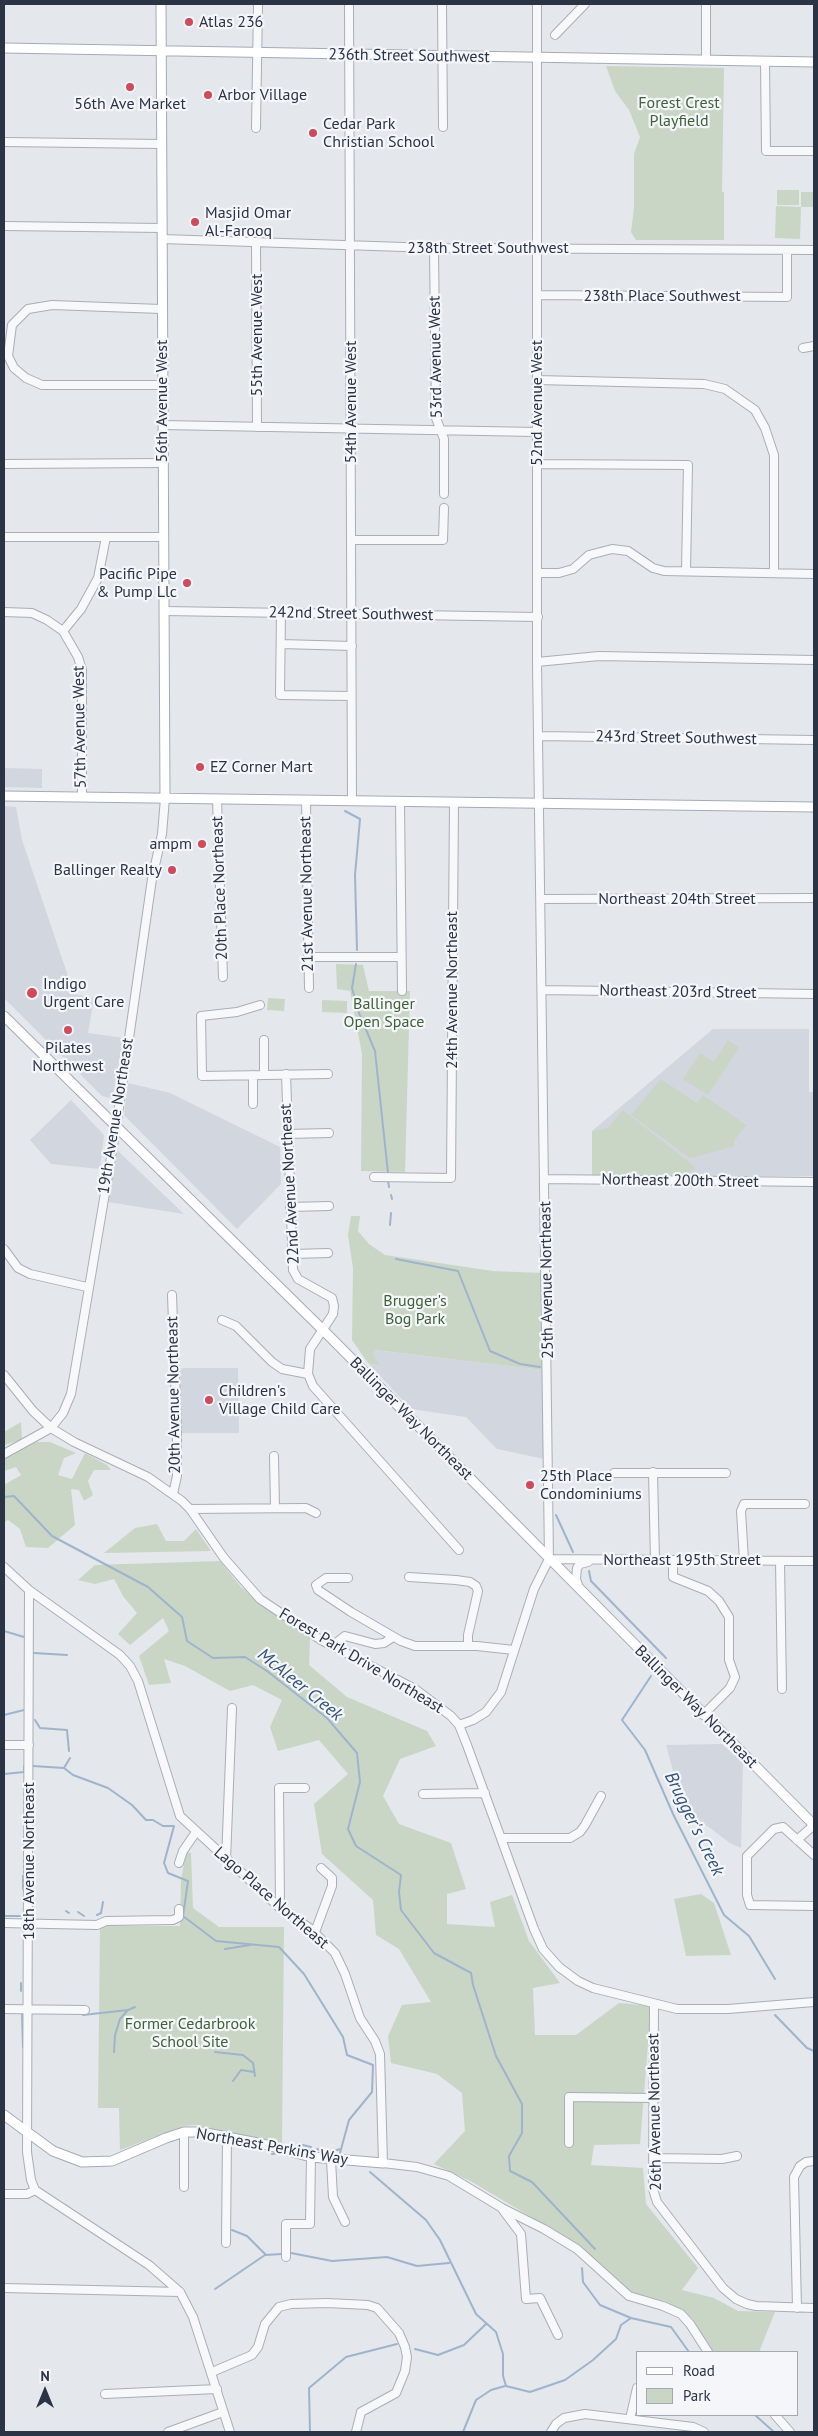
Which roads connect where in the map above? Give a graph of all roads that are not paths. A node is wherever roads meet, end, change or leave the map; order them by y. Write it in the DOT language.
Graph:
graph roads {
  1 [pos="161,4"];
  2 [pos="258,4"];
  3 [pos="349,4"];
  4 [pos="442,4"];
  5 [pos="537,4"];
  6 [pos="586,4"];
  7 [pos="706,4"];
  8 [pos="556,35"];
  9 [pos="4,48"];
  10 [pos="161,52"];
  11 [pos="257,53"];
  12 [pos="348,55"];
  13 [pos="442,56"];
  14 [pos="536,58"];
  15 [pos="706,60"];
  16 [pos="765,62"];
  17 [pos="814,62"];
  18 [pos="443,127"];
  19 [pos="256,128"];
  20 [pos="4,142"];
  21 [pos="162,144"];
  22 [pos="814,151"];
  23 [pos="4,226"];
  24 [pos="162,228"];
  25 [pos="162,239"];
  26 [pos="256,242"];
  27 [pos="351,246"];
  28 [pos="434,248"];
  29 [pos="538,248"];
  30 [pos="787,250"];
  31 [pos="814,250"];
  32 [pos="538,295"];
  33 [pos="161,309"];
  34 [pos="814,346"];
  35 [pos="802,348"];
  36 [pos="537,380"];
  37 [pos="162,385"];
  38 [pos="163,425"];
  39 [pos="257,427"];
  40 [pos="352,429"];
  41 [pos="439,430"];
  42 [pos="536,432"];
  43 [pos="162,463"];
  44 [pos="4,464"];
  45 [pos="537,464"];
  46 [pos="444,494"];
  47 [pos="444,508"];
  48 [pos="4,537"];
  49 [pos="106,537"];
  50 [pos="164,537"];
  51 [pos="351,540"];
  52 [pos="686,571"];
  53 [pos="537,573"];
  54 [pos="774,573"];
  55 [pos="814,574"];
  56 [pos="165,611"];
  57 [pos="4,612"];
  58 [pos="281,612"];
  59 [pos="352,612"];
  60 [pos="538,617"];
  61 [pos="63,631"];
  62 [pos="281,644"];
  63 [pos="352,646"];
  64 [pos="814,660"];
  65 [pos="537,662"];
  66 [pos="351,696"];
  67 [pos="538,736"];
  68 [pos="814,740"];
  69 [pos="4,796"];
  70 [pos="82,796"];
  71 [pos="165,798"];
  72 [pos="217,799"];
  73 [pos="306,800"];
  74 [pos="352,800"];
  75 [pos="400,801"];
  76 [pos="454,802"];
  77 [pos="538,803"];
  78 [pos="814,807"];
  79 [pos="814,898"];
  80 [pos="541,899"];
  81 [pos="308,957"];
  82 [pos="402,957"];
  83 [pos="223,977"];
  84 [pos="309,988"];
  85 [pos="542,990"];
  86 [pos="402,991"];
  87 [pos="814,994"];
  88 [pos="260,1005"];
  89 [pos="4,1016"];
  90 [pos="264,1040"];
  91 [pos="286,1074"];
  92 [pos="328,1074"];
  93 [pos="253,1075"];
  94 [pos="264,1075"];
  95 [pos="253,1104"];
  96 [pos="116,1128"];
  97 [pos="329,1133"];
  98 [pos="287,1134"];
  99 [pos="374,1177"];
  100 [pos="545,1179"];
  101 [pos="814,1182"];
  102 [pos="328,1206"];
  103 [pos="290,1207"];
  104 [pos="4,1249"];
  105 [pos="328,1253"];
  106 [pos="292,1254"];
  107 [pos="88,1287"];
  108 [pos="172,1295"];
  109 [pos="222,1320"];
  110 [pos="322,1329"];
  111 [pos="308,1374"];
  112 [pos="4,1375"];
  113 [pos="50,1428"];
  114 [pos="4,1454"];
  115 [pos="274,1456"];
  116 [pos="653,1472"];
  117 [pos="614,1473"];
  118 [pos="726,1473"];
  119 [pos="173,1494"];
  120 [pos="805,1504"];
  121 [pos="275,1508"];
  122 [pos="190,1509"];
  123 [pos="316,1513"];
  124 [pos="459,1550"];
  125 [pos="549,1559"];
  126 [pos="595,1560"];
  127 [pos="744,1560"];
  128 [pos="655,1561"];
  129 [pos="673,1561"];
  130 [pos="780,1561"];
  131 [pos="814,1561"];
  132 [pos="4,1567"];
  133 [pos="348,1578"];
  134 [pos="409,1578"];
  135 [pos="29,1590"];
  136 [pos="580,1590"];
  137 [pos="393,1637"];
  138 [pos="332,1646"];
  139 [pos="468,1646"];
  140 [pos="514,1650"];
  141 [pos="782,1689"];
  142 [pos="232,1708"];
  143 [pos="704,1715"];
  144 [pos="458,1725"];
  145 [pos="4,1745"];
  146 [pos="29,1745"];
  147 [pos="305,1788"];
  148 [pos="484,1793"];
  149 [pos="423,1794"];
  150 [pos="602,1796"];
  151 [pos="814,1825"];
  152 [pos="196,1832"];
  153 [pos="501,1838"];
  154 [pos="798,1840"];
  155 [pos="814,1855"];
  156 [pos="226,1860"];
  157 [pos="179,1862"];
  158 [pos="321,1868"];
  159 [pos="814,1906"];
  160 [pos="179,1908"];
  161 [pos="280,1908"];
  162 [pos="4,1923"];
  163 [pos="28,1923"];
  164 [pos="315,1932"];
  165 [pos="814,2002"];
  166 [pos="654,2004"];
  167 [pos="4,2009"];
  168 [pos="28,2009"];
  169 [pos="85,2010"];
  170 [pos="654,2098"];
  171 [pos="4,2115"];
  172 [pos="28,2132"];
  173 [pos="184,2132"];
  174 [pos="227,2136"];
  175 [pos="569,2143"];
  176 [pos="737,2156"];
  177 [pos="311,2157"];
  178 [pos="653,2158"];
  179 [pos="331,2160"];
  180 [pos="814,2161"];
  181 [pos="383,2163"];
  182 [pos="184,2187"];
  183 [pos="35,2190"];
  184 [pos="4,2194"];
  185 [pos="502,2208"];
  186 [pos="345,2222"];
  187 [pos="226,2243"];
  188 [pos="286,2257"];
  189 [pos="4,2288"];
  190 [pos="180,2292"];
  191 [pos="797,2308"];
  192 [pos="814,2308"];
  193 [pos="558,2335"];
  194 [pos="707,2351"];
  195 [pos="212,2372"];
  196 [pos="216,2389"];
  197 [pos="636,2392"];
  198 [pos="105,2394"];
  199 [pos="224,2412"];
  200 [pos="776,2416"];
  201 [pos="630,2419"];
  202 [pos="168,2432"];
  203 [pos="230,2432"];
  204 [pos="356,2432"];
  205 [pos="551,2432"];
  206 [pos="704,2432"];
  207 [pos="790,2432"];
  1 -- 10 [label="main road, 56th Avenue West"];
  2 -- 11 [label="street"];
  3 -- 12 [label="street, 54th Avenue West"];
  4 -- 13 [label="street"];
  5 -- 14 [label="street, 52nd Avenue West"];
  6 -- 8 [label="street"];
  7 -- 15 [label="street"];
  9 -- 10 [label="main road, 236th Street Southwest"];
  10 -- 11 [label="main road, 236th Street Southwest"];
  10 -- 21 [label="main road, 56th Avenue West"];
  11 -- 12 [label="main road, 236th Street Southwest"];
  11 -- 19 [label="street"];
  12 -- 13 [label="main road, 236th Street Southwest"];
  12 -- 27 [label="street, 54th Avenue West"];
  13 -- 14 [label="main road, 236th Street Southwest"];
  13 -- 18 [label="street"];
  14 -- 15 [label="main road, 236th Street Southwest"];
  14 -- 29 [label="street, 52nd Avenue West"];
  15 -- 16 [label="main road, 236th Street Southwest"];
  16 -- 17 [label="main road, 236th Street Southwest"];
  16 -- 22 [label="street"];
  20 -- 21 [label="street"];
  21 -- 24 [label="main road, 56th Avenue West"];
  23 -- 24 [label="street"];
  24 -- 25 [label="main road, 56th Avenue West"];
  25 -- 26 [label="street, 238th Street Southwest"];
  25 -- 33 [label="main road, 56th Avenue West"];
  26 -- 27 [label="street, 238th Street Southwest"];
  26 -- 39 [label="street, 55th Avenue West"];
  27 -- 28 [label="street, 238th Street Southwest"];
  27 -- 40 [label="street, 54th Avenue West"];
  28 -- 29 [label="street, 238th Street Southwest"];
  28 -- 41 [label="street, 53rd Avenue West"];
  29 -- 30 [label="street, 238th Street Southwest"];
  29 -- 32 [label="street, 52nd Avenue West"];
  30 -- 31 [label="street, 238th Street Southwest"];
  30 -- 32 [label="street, 238th Place Southwest"];
  32 -- 36 [label="street, 52nd Avenue West"];
  33 -- 37 [label="main road, 56th Avenue West"];
  33 -- 37 [label="street"];
  34 -- 35 [label="street"];
  36 -- 42 [label="street, 52nd Avenue West"];
  36 -- 54 [label="street"];
  37 -- 38 [label="main road, 56th Avenue West"];
  38 -- 39 [label="street"];
  38 -- 43 [label="main road, 56th Avenue West"];
  39 -- 40 [label="street"];
  40 -- 41 [label="street"];
  40 -- 51 [label="street, 54th Avenue West"];
  41 -- 42 [label="street"];
  41 -- 46 [label="street, 53rd Avenue West"];
  42 -- 45 [label="street, 52nd Avenue West"];
  43 -- 44 [label="street"];
  43 -- 50 [label="main road, 56th Avenue West"];
  45 -- 52 [label="street"];
  45 -- 53 [label="street, 52nd Avenue West"];
  47 -- 51 [label="street"];
  48 -- 49 [label="street"];
  49 -- 50 [label="street"];
  49 -- 61 [label="street"];
  50 -- 56 [label="main road, 56th Avenue West"];
  51 -- 59 [label="street, 54th Avenue West"];
  52 -- 53 [label="street"];
  52 -- 54 [label="street"];
  53 -- 60 [label="street, 52nd Avenue West"];
  54 -- 55 [label="street"];
  56 -- 58 [label="street, 242nd Street Southwest"];
  56 -- 71 [label="main road, 56th Avenue West"];
  57 -- 61 [label="street"];
  58 -- 59 [label="street, 242nd Street Southwest"];
  58 -- 62 [label="street"];
  59 -- 60 [label="street, 242nd Street Southwest"];
  59 -- 63 [label="street, 54th Avenue West"];
  60 -- 65 [label="street, 52nd Avenue West"];
  61 -- 70 [label="street, 57th Avenue West"];
  62 -- 63 [label="street"];
  62 -- 66 [label="street"];
  63 -- 66 [label="street, 54th Avenue West"];
  64 -- 65 [label="street"];
  65 -- 67 [label="street, 52nd Avenue West"];
  66 -- 74 [label="street, 54th Avenue West"];
  67 -- 68 [label="street, 243rd Street Southwest"];
  67 -- 77 [label="street, 52nd Avenue West"];
  69 -- 70 [label="main road"];
  70 -- 71 [label="main road"];
  71 -- 72 [label="main road"];
  71 -- 96 [label="street, 19th Avenue Northeast"];
  72 -- 73 [label="main road"];
  72 -- 83 [label="street, 20th Place Northeast"];
  73 -- 74 [label="main road"];
  73 -- 81 [label="street, 21st Avenue Northeast"];
  74 -- 75 [label="main road"];
  75 -- 76 [label="main road"];
  75 -- 82 [label="street"];
  76 -- 77 [label="main road"];
  76 -- 99 [label="street, 24th Avenue Northeast"];
  77 -- 78 [label="main road"];
  77 -- 80 [label="street, 25th Avenue Northeast"];
  79 -- 80 [label="street, Northeast 204th Street"];
  80 -- 85 [label="street, 25th Avenue Northeast"];
  81 -- 82 [label="street"];
  81 -- 84 [label="street, 21st Avenue Northeast"];
  82 -- 86 [label="street"];
  85 -- 87 [label="street, Northeast 203rd Street"];
  85 -- 100 [label="street, 25th Avenue Northeast"];
  88 -- 93 [label="street"];
  89 -- 96 [label="main road, Ballinger Way Northeast"];
  90 -- 94 [label="street"];
  91 -- 92 [label="street"];
  91 -- 94 [label="street"];
  91 -- 98 [label="street, 22nd Avenue Northeast"];
  93 -- 94 [label="street"];
  93 -- 95 [label="street"];
  96 -- 107 [label="street, 19th Avenue Northeast"];
  96 -- 110 [label="main road, Ballinger Way Northeast"];
  97 -- 98 [label="street"];
  98 -- 103 [label="street, 22nd Avenue Northeast"];
  100 -- 101 [label="street, Northeast 200th Street"];
  100 -- 125 [label="street, 25th Avenue Northeast"];
  102 -- 103 [label="street"];
  103 -- 106 [label="street, 22nd Avenue Northeast"];
  104 -- 107 [label="street"];
  105 -- 106 [label="street"];
  106 -- 110 [label="street, 22nd Avenue Northeast"];
  107 -- 113 [label="street, 19th Avenue Northeast"];
  108 -- 119 [label="street, 20th Avenue Northeast"];
  109 -- 111 [label="street"];
  110 -- 111 [label="street"];
  110 -- 125 [label="main road, Ballinger Way Northeast"];
  111 -- 124 [label="street"];
  112 -- 113 [label="street, Forest Park Drive Northeast"];
  113 -- 114 [label="street"];
  113 -- 119 [label="street, Forest Park Drive Northeast"];
  115 -- 121 [label="street"];
  116 -- 117 [label="street"];
  116 -- 118 [label="street"];
  116 -- 128 [label="street"];
  119 -- 122 [label="street, Forest Park Drive Northeast"];
  120 -- 127 [label="street"];
  121 -- 122 [label="street"];
  121 -- 123 [label="street"];
  122 -- 138 [label="street, Forest Park Drive Northeast"];
  125 -- 126 [label="street, Northeast 195th Street"];
  125 -- 136 [label="main road, Ballinger Way Northeast"];
  125 -- 140 [label="street, 25th Avenue Northeast"];
  126 -- 128 [label="street, Northeast 195th Street"];
  126 -- 136 [label="street"];
  127 -- 129 [label="street, Northeast 195th Street"];
  127 -- 130 [label="street, Northeast 195th Street"];
  128 -- 129 [label="street, Northeast 195th Street"];
  129 -- 143 [label="street"];
  130 -- 131 [label="street, Northeast 195th Street"];
  130 -- 141 [label="street"];
  132 -- 135 [label="street"];
  133 -- 137 [label="street"];
  134 -- 139 [label="street"];
  135 -- 146 [label="street, 18th Avenue Northeast"];
  135 -- 152 [label="street, Lago Place Northeast"];
  136 -- 143 [label="main road, Ballinger Way Northeast"];
  137 -- 138 [label="street"];
  137 -- 139 [label="street"];
  138 -- 144 [label="street, Forest Park Drive Northeast"];
  139 -- 140 [label="street"];
  140 -- 144 [label="street, 25th Avenue Northeast"];
  142 -- 156 [label="street"];
  143 -- 151 [label="main road, Ballinger Way Northeast"];
  144 -- 148 [label="street, Forest Park Drive Northeast"];
  145 -- 146 [label="street"];
  146 -- 163 [label="street, 18th Avenue Northeast"];
  147 -- 161 [label="street"];
  148 -- 149 [label="street"];
  148 -- 153 [label="street, Forest Park Drive Northeast"];
  150 -- 153 [label="street"];
  151 -- 154 [label="street"];
  152 -- 156 [label="street, Lago Place Northeast"];
  152 -- 157 [label="street"];
  153 -- 166 [label="street, Forest Park Drive Northeast"];
  154 -- 155 [label="street"];
  154 -- 159 [label="street"];
  156 -- 161 [label="street, Lago Place Northeast"];
  158 -- 164 [label="street"];
  160 -- 163 [label="street"];
  161 -- 164 [label="street, Lago Place Northeast"];
  162 -- 163 [label="street"];
  163 -- 168 [label="street, 18th Avenue Northeast"];
  164 -- 181 [label="street, Lago Place Northeast"];
  165 -- 166 [label="street, Forest Park Drive Northeast"];
  166 -- 170 [label="street, 26th Avenue Northeast"];
  167 -- 168 [label="street"];
  168 -- 169 [label="street"];
  168 -- 172 [label="street, 18th Avenue Northeast"];
  170 -- 175 [label="street"];
  170 -- 178 [label="street, 26th Avenue Northeast"];
  171 -- 172 [label="main road, Northeast Perkins Way"];
  172 -- 173 [label="main road, Northeast Perkins Way"];
  172 -- 183 [label="street, 18th Avenue Northeast"];
  173 -- 174 [label="main road, Northeast Perkins Way"];
  173 -- 182 [label="street"];
  174 -- 177 [label="main road, Northeast Perkins Way"];
  174 -- 187 [label="street"];
  176 -- 178 [label="street"];
  177 -- 179 [label="main road, Northeast Perkins Way"];
  177 -- 188 [label="street"];
  178 -- 191 [label="street, 26th Avenue Northeast"];
  179 -- 181 [label="main road, Northeast Perkins Way"];
  179 -- 186 [label="street"];
  180 -- 191 [label="street"];
  181 -- 185 [label="street, Northeast Perkins Way"];
  183 -- 184 [label="street"];
  183 -- 190 [label="street"];
  185 -- 193 [label="street"];
  185 -- 194 [label="street, Northeast Perkins Way"];
  189 -- 190 [label="street"];
  190 -- 195 [label="street"];
  191 -- 192 [label="street"];
  195 -- 196 [label="street"];
  195 -- 204 [label="street"];
  196 -- 198 [label="street"];
  196 -- 199 [label="street"];
  197 -- 201 [label="street"];
  199 -- 202 [label="street"];
  199 -- 203 [label="street"];
  200 -- 207 [label="street"];
  201 -- 205 [label="street"];
  201 -- 206 [label="street"];
}
